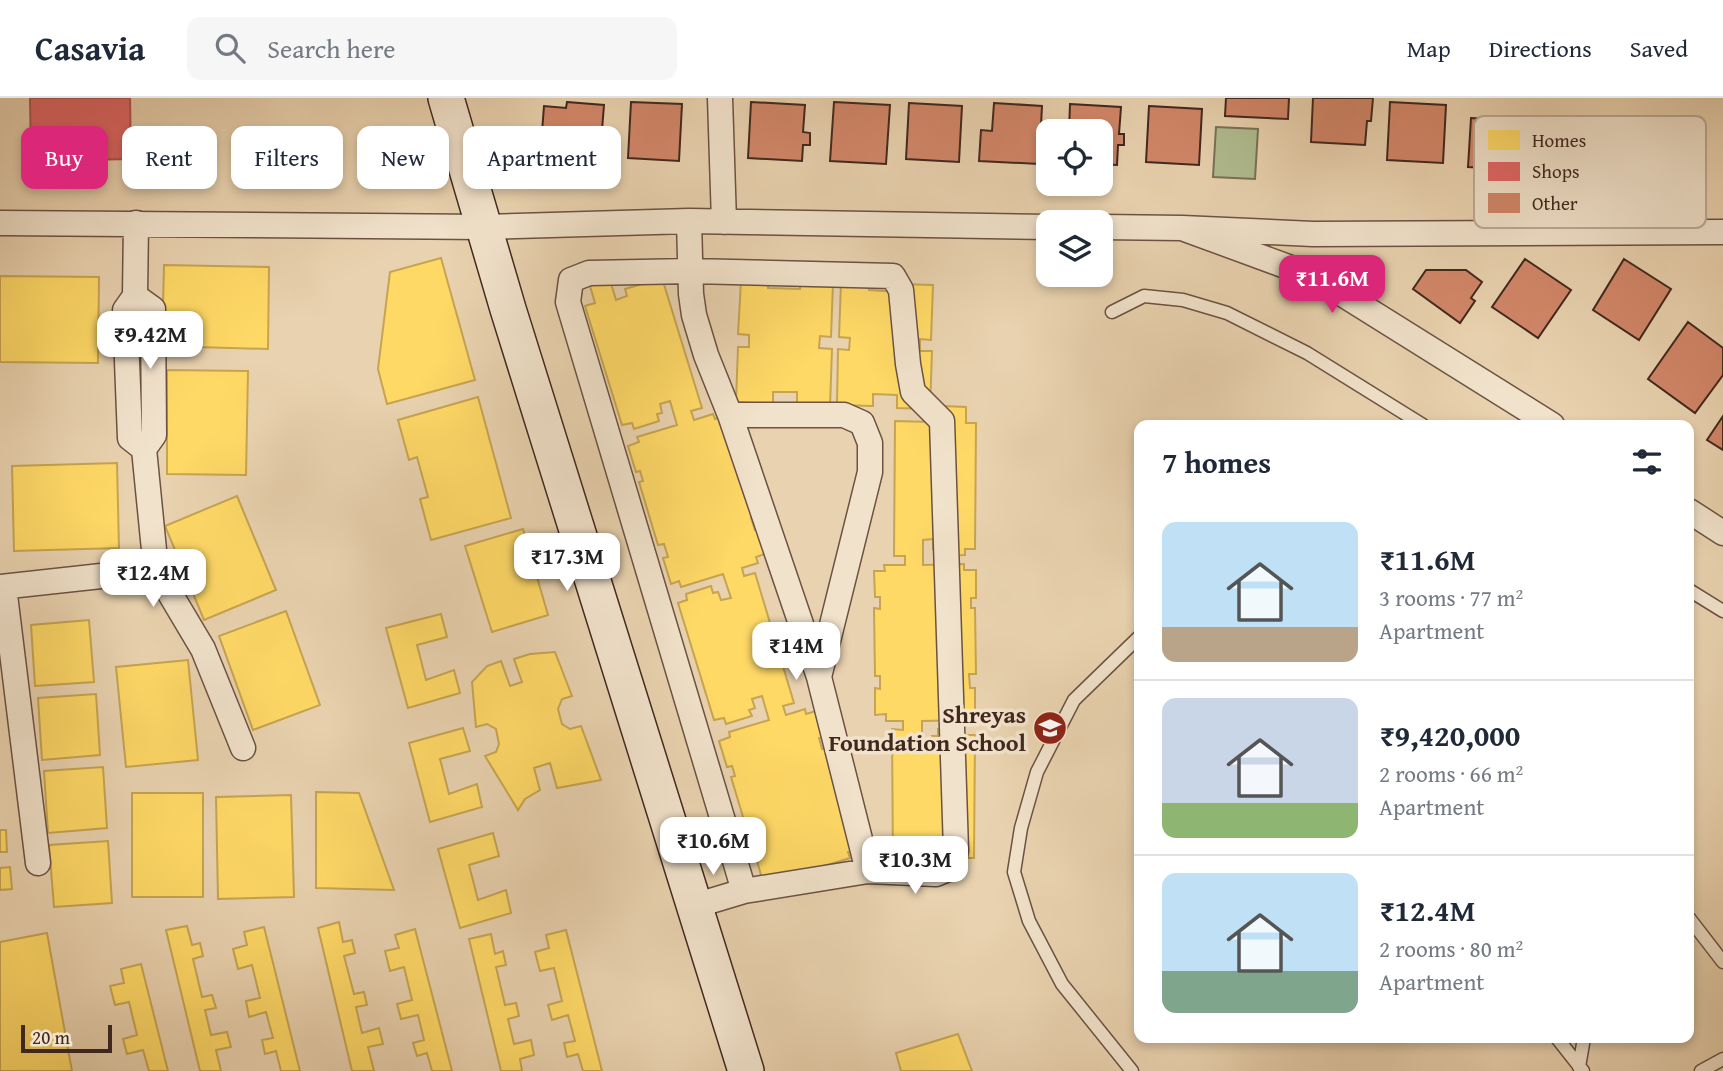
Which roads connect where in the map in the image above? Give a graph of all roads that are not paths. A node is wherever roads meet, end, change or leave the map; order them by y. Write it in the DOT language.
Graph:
graph roads {
  1 [pos="446,98"];
  2 [pos="720,98"];
  3 [pos="689,221"];
  4 [pos="724,222"];
  5 [pos="0,223"];
  6 [pos="136,223"];
  7 [pos="485,227"];
  8 [pos="1036,227"];
  9 [pos="1113,227"];
  10 [pos="1182,228"];
  11 [pos="1723,232"];
  12 [pos="1313,234"];
  13 [pos="691,271"];
  14 [pos="1302,272"];
  15 [pos="1112,312"];
  16 [pos="730,415"];
  17 [pos="1415,420"];
  18 [pos="1544,420"];
  19 [pos="1694,514"];
  20 [pos="1723,533"];
  21 [pos="156,570"];
  22 [pos="2,587"];
  23 [pos="1694,593"];
  24 [pos="1723,611"];
  25 [pos="1134,641"];
  26 [pos="818,677"];
  27 [pos="243,748"];
  28 [pos="38,863"];
  29 [pos="868,871"];
  30 [pos="744,891"];
  31 [pos="694,906"];
  32 [pos="1694,924"];
  33 [pos="1723,962"];
  34 [pos="1561,1043"];
  35 [pos="1584,1043"];
  36 [pos="1723,1059"];
  37 [pos="1581,1069"];
  38 [pos="746,1071"];
  39 [pos="1132,1071"];
  40 [pos="1701,1071"];
  1 -- 7 [label="street"];
  2 -- 4 [label="street"];
  3 -- 4 [label="street"];
  3 -- 7 [label="street"];
  3 -- 13 [label="street"];
  4 -- 8 [label="street"];
  5 -- 6 [label="street"];
  6 -- 7 [label="street"];
  6 -- 21 [label="street"];
  7 -- 31 [label="street"];
  9 -- 10 [label="street"];
  10 -- 12 [label="street"];
  10 -- 14 [label="street"];
  11 -- 12 [label="street"];
  12 -- 14 [label="street"];
  13 -- 16 [label="street"];
  13 -- 29 [label="street"];
  13 -- 30 [label="street"];
  14 -- 18 [label="street"];
  15 -- 17 [label="lane"];
  16 -- 26 [label="street"];
  16 -- 26 [label="street"];
  19 -- 20 [label="street"];
  21 -- 22 [label="street"];
  21 -- 27 [label="street"];
  22 -- 28 [label="street"];
  23 -- 24 [label="lane"];
  25 -- 39 [label="lane"];
  26 -- 29 [label="street"];
  29 -- 30 [label="street"];
  30 -- 31 [label="street"];
  31 -- 38 [label="street"];
  32 -- 33 [label="lane"];
  34 -- 37 [label="lane"];
  35 -- 37 [label="lane"];
  36 -- 40 [label="lane"];
}
